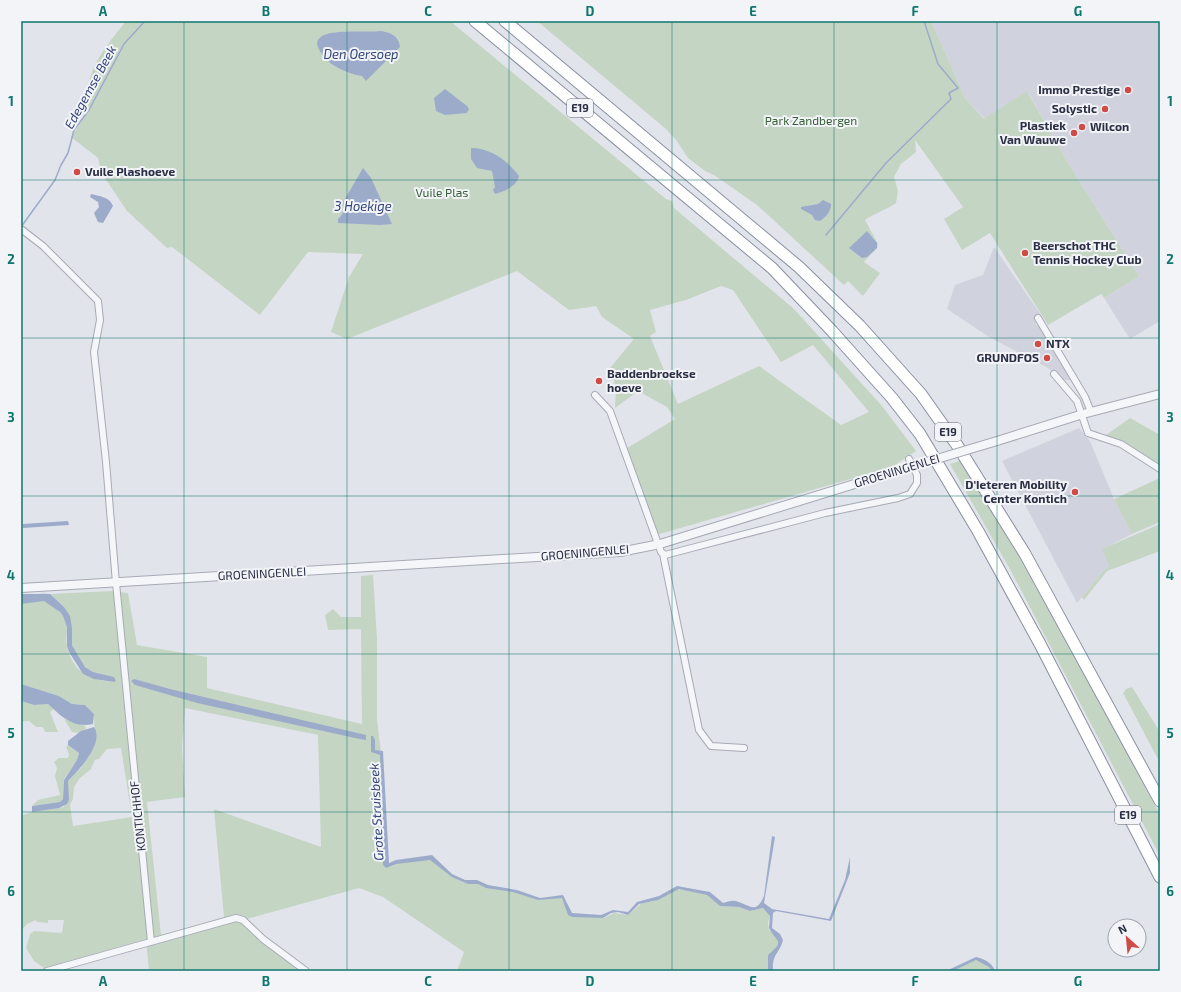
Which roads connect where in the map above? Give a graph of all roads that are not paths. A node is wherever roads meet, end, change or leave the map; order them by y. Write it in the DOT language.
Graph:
graph roads {
  1 [pos="476,21"];
  2 [pos="505,21"];
  3 [pos="21,229"];
  4 [pos="1038,318"];
  5 [pos="1054,374"];
  6 [pos="1160,394"];
  7 [pos="595,395"];
  8 [pos="1087,413"];
  9 [pos="909,459"];
  10 [pos="1160,469"];
  11 [pos="660,544"];
  12 [pos="663,554"];
  13 [pos="116,583"];
  14 [pos="21,588"];
  15 [pos="744,748"];
  16 [pos="1160,801"];
  17 [pos="1160,877"];
  18 [pos="151,942"];
  19 [pos="47,971"];
  20 [pos="306,971"];
  1 -- 17 [label="highway, E19"];
  2 -- 16 [label="highway, E19"];
  3 -- 13 [label="street"];
  4 -- 8 [label="street"];
  5 -- 8 [label="street"];
  6 -- 8 [label="street, GROENINGENLEI"];
  7 -- 11 [label="street"];
  8 -- 10 [label="street"];
  8 -- 11 [label="street, GROENINGENLEI, bridge"];
  9 -- 12 [label="street"];
  11 -- 12 [label="street"];
  11 -- 13 [label="street, GROENINGENLEI"];
  12 -- 15 [label="street"];
  13 -- 14 [label="street, GROENINGENLEI"];
  13 -- 18 [label="street, KONTICHHOF"];
  18 -- 19 [label="street"];
  18 -- 20 [label="street"];
}
